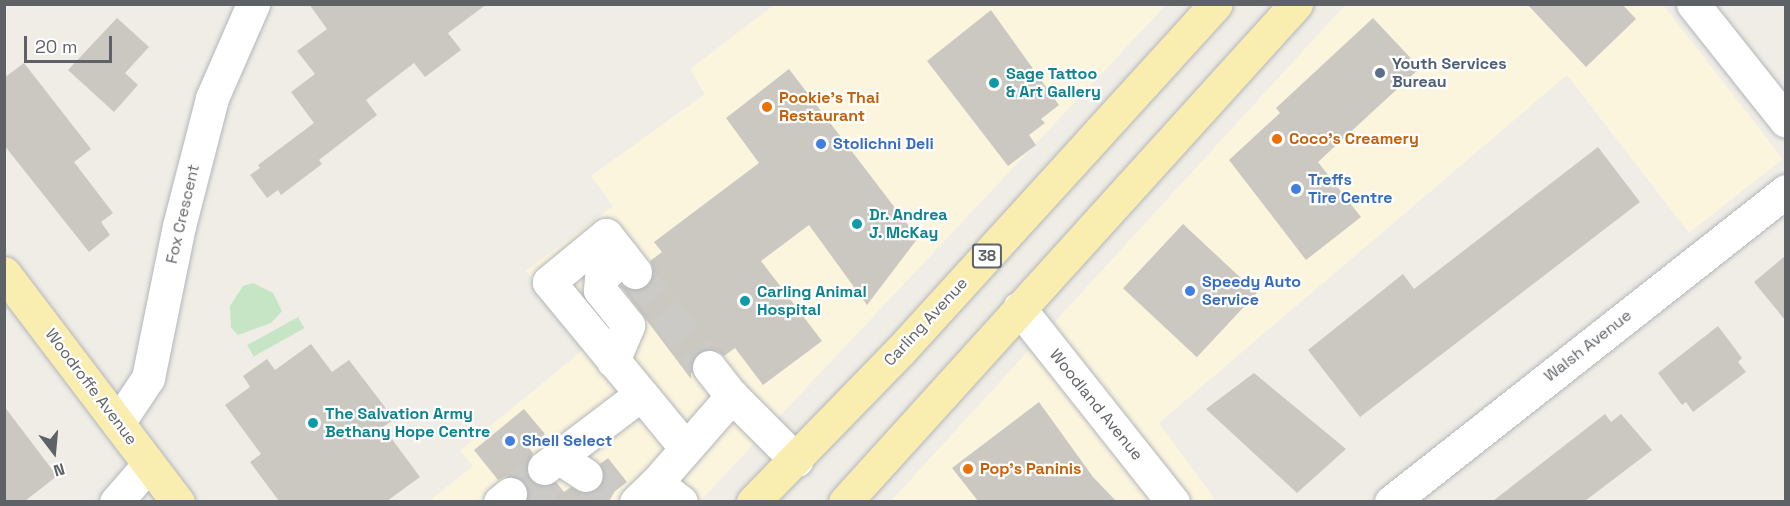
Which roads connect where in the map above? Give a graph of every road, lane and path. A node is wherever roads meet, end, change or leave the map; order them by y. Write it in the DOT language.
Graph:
graph roads {
  1 [pos="253,4"];
  2 [pos="1216,4"];
  3 [pos="1296,4"];
  4 [pos="1693,4"];
  5 [pos="1785,121"];
  6 [pos="1785,191"];
  7 [pos="4,273"];
  8 [pos="1019,308"];
  9 [pos="613,361"];
  10 [pos="709,367"];
  11 [pos="640,394"];
  12 [pos="732,396"];
  13 [pos="117,423"];
  14 [pos="686,448"];
  15 [pos="796,460"];
  16 [pos="149,464"];
  17 [pos="586,475"];
  18 [pos="643,496"];
  19 [pos="116,501"];
  20 [pos="178,501"];
  21 [pos="753,501"];
  22 [pos="845,501"];
  23 [pos="1173,501"];
  24 [pos="1391,501"];
  1 -- 13 [label="street, Fox Crescent"];
  2 -- 15 [label="main road, Carling Avenue / 38"];
  3 -- 8 [label="main road"];
  4 -- 5 [label="street"];
  6 -- 24 [label="street, Walsh Avenue"];
  7 -- 13 [label="main road, Woodroffe Avenue"];
  8 -- 22 [label="main road"];
  8 -- 23 [label="street, Woodland Avenue"];
  9 -- 9 [label="street"];
  9 -- 11 [label="street"];
  10 -- 12 [label="street"];
  11 -- 14 [label="street"];
  11 -- 17 [label="street"];
  12 -- 14 [label="street"];
  12 -- 15 [label="street"];
  13 -- 16 [label="main road, Woodroffe Avenue"];
  14 -- 18 [label="street"];
  15 -- 21 [label="main road, Carling Avenue / 38"];
  16 -- 19 [label="street"];
  16 -- 20 [label="main road, Woodroffe Avenue"];
}
